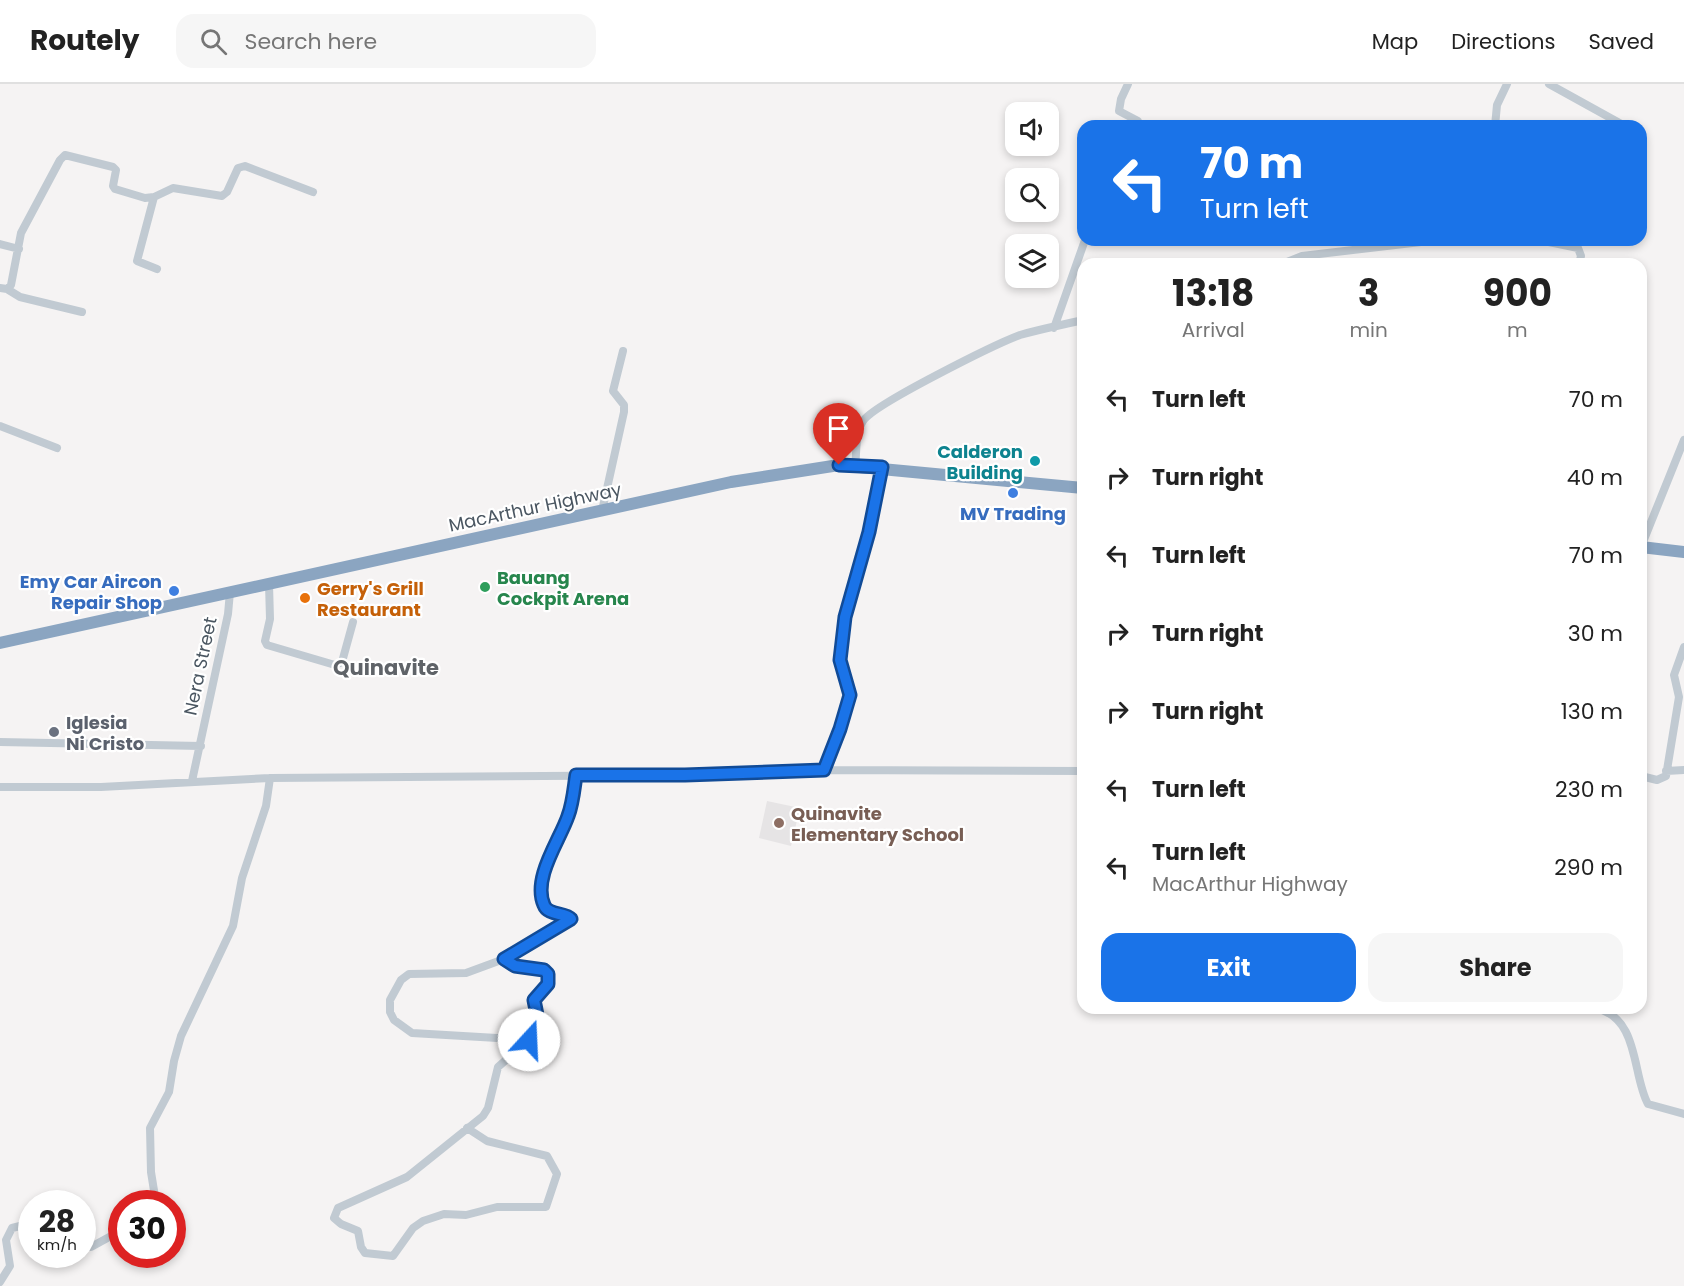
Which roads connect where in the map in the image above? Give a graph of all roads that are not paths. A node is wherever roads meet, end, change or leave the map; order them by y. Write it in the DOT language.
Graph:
graph roads {
  1 [pos="1128,84"];
  2 [pos="1507,84"];
  3 [pos="1549,84"];
  4 [pos="1136,120"];
  5 [pos="1496,120"];
  6 [pos="1612,120"];
  7 [pos="313,192"];
  8 [pos="154,197"];
  9 [pos="0,244"];
  10 [pos="1387,246"];
  11 [pos="1568,246"];
  12 [pos="19,249"];
  13 [pos="1297,258"];
  14 [pos="1579,258"];
  15 [pos="1077,262"];
  16 [pos="158,269"];
  17 [pos="4,288"];
  18 [pos="82,312"];
  19 [pos="1077,322"];
  20 [pos="1053,328"];
  21 [pos="623,351"];
  22 [pos="0,426"];
  23 [pos="1684,440"];
  24 [pos="57,448"];
  25 [pos="1682,452"];
  26 [pos="855,466"];
  27 [pos="882,467"];
  28 [pos="1077,487"];
  29 [pos="602,511"];
  30 [pos="1647,533"];
  31 [pos="1647,548"];
  32 [pos="1684,552"];
  33 [pos="268,584"];
  34 [pos="230,592"];
  35 [pos="353,622"];
  36 [pos="0,643"];
  37 [pos="1684,647"];
  38 [pos="0,742"];
  39 [pos="201,746"];
  40 [pos="824,770"];
  41 [pos="1684,770"];
  42 [pos="1077,771"];
  43 [pos="1666,771"];
  44 [pos="576,775"];
  45 [pos="1647,777"];
  46 [pos="270,778"];
  47 [pos="192,781"];
  48 [pos="0,787"];
  49 [pos="504,959"];
  50 [pos="1609,1014"];
  51 [pos="529,1040"];
  52 [pos="1684,1114"];
  53 [pos="467,1128"];
  54 [pos="154,1190"];
  55 [pos="18,1226"];
  56 [pos="0,1282"];
  1 -- 4 [label="street"];
  2 -- 5 [label="street"];
  3 -- 6 [label="street"];
  7 -- 8 [label="street"];
  8 -- 12 [label="street"];
  8 -- 16 [label="street"];
  9 -- 12 [label="street"];
  10 -- 13 [label="street"];
  11 -- 14 [label="street"];
  12 -- 17 [label="street"];
  15 -- 20 [label="street"];
  17 -- 18 [label="street"];
  19 -- 20 [label="street"];
  20 -- 26 [label="street"];
  21 -- 29 [label="street"];
  22 -- 24 [label="street"];
  23 -- 25 [label="street"];
  25 -- 30 [label="street"];
  26 -- 27 [label="highway, MacArthur Highway"];
  26 -- 29 [label="highway, MacArthur Highway"];
  27 -- 28 [label="highway, MacArthur Highway"];
  27 -- 40 [label="street"];
  29 -- 33 [label="highway, MacArthur Highway"];
  31 -- 32 [label="highway"];
  33 -- 34 [label="highway, MacArthur Highway"];
  33 -- 35 [label="street"];
  34 -- 36 [label="highway, MacArthur Highway"];
  34 -- 39 [label="street, Nera Street"];
  37 -- 43 [label="street"];
  38 -- 39 [label="street"];
  39 -- 47 [label="street, Nera Street"];
  40 -- 42 [label="street"];
  40 -- 44 [label="street"];
  41 -- 43 [label="street"];
  43 -- 45 [label="street"];
  44 -- 46 [label="street"];
  44 -- 49 [label="street"];
  46 -- 47 [label="street"];
  46 -- 54 [label="street"];
  47 -- 48 [label="street"];
  49 -- 51 [label="street"];
  49 -- 51 [label="street"];
  50 -- 52 [label="street"];
  51 -- 53 [label="street"];
  53 -- 53 [label="street"];
  55 -- 56 [label="street"];
}
